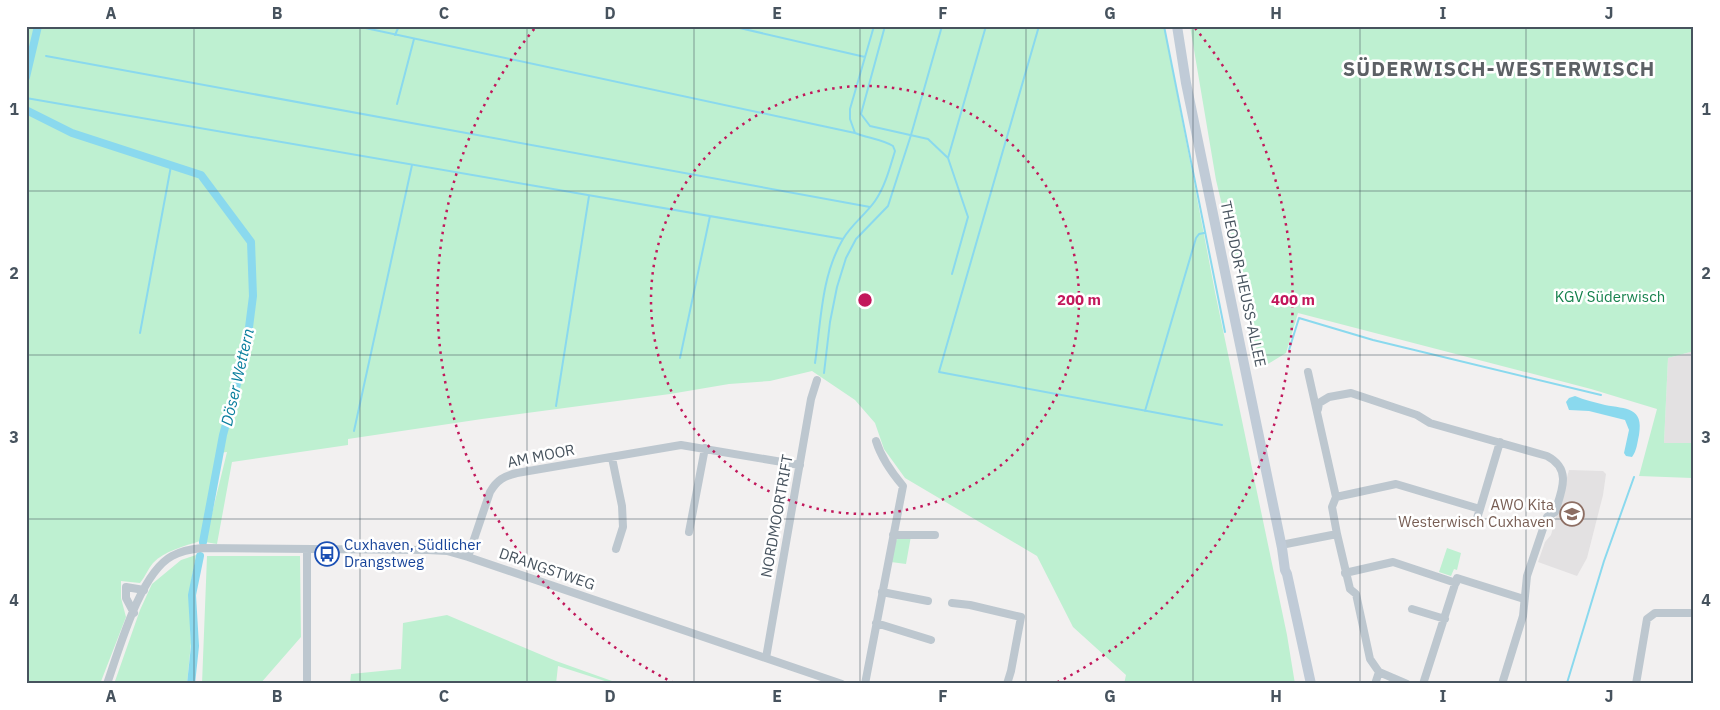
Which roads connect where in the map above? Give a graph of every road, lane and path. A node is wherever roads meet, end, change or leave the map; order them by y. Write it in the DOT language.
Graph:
graph roads {
  1 [pos="1177,26"];
  2 [pos="1308,372"];
  3 [pos="817,380"];
  4 [pos="1318,409"];
  5 [pos="876,441"];
  6 [pos="1500,442"];
  7 [pos="705,448"];
  8 [pos="612,458"];
  9 [pos="800,465"];
  10 [pos="1336,497"];
  11 [pos="1480,509"];
  12 [pos="1475,524"];
  13 [pos="689,532"];
  14 [pos="1337,534"];
  15 [pos="893,535"];
  16 [pos="934,535"];
  17 [pos="1281,546"];
  18 [pos="616,549"];
  19 [pos="307,550"];
  20 [pos="468,557"];
  21 [pos="1345,573"];
  22 [pos="1456,583"];
  23 [pos="144,590"];
  24 [pos="882,592"];
  25 [pos="1524,599"];
  26 [pos="928,601"];
  27 [pos="952,603"];
  28 [pos="1412,609"];
  29 [pos="134,612"];
  30 [pos="1694,613"];
  31 [pos="1444,619"];
  32 [pos="876,622"];
  33 [pos="931,640"];
  34 [pos="766,658"];
  35 [pos="1378,672"];
  36 [pos="107,684"];
  37 [pos="308,684"];
  38 [pos="842,684"];
  39 [pos="865,684"];
  40 [pos="1007,684"];
  41 [pos="1311,684"];
  42 [pos="1375,684"];
  43 [pos="1407,684"];
  44 [pos="1423,684"];
  45 [pos="1502,684"];
  46 [pos="1636,684"];
  1 -- 17 [label="street, THEODOR-HEUSS-ALLEE"];
  2 -- 4 [label="street"];
  3 -- 9 [label="street, NORDMOORTRIFT"];
  4 -- 6 [label="street"];
  4 -- 10 [label="street"];
  5 -- 15 [label="street"];
  6 -- 11 [label="street"];
  6 -- 25 [label="street"];
  7 -- 8 [label="street, AM MOOR"];
  7 -- 9 [label="street, AM MOOR"];
  7 -- 13 [label="street"];
  8 -- 18 [label="street"];
  8 -- 20 [label="street, AM MOOR"];
  9 -- 34 [label="street, NORDMOORTRIFT"];
  10 -- 11 [label="street"];
  10 -- 14 [label="street"];
  11 -- 12 [label="street"];
  14 -- 17 [label="street"];
  14 -- 21 [label="street"];
  15 -- 16 [label="street"];
  15 -- 24 [label="street"];
  17 -- 41 [label="street, THEODOR-HEUSS-ALLEE"];
  19 -- 20 [label="street, DRANGSTWEG"];
  19 -- 23 [label="street, DRANGSTWEG"];
  19 -- 37 [label="street"];
  20 -- 34 [label="street, DRANGSTWEG"];
  21 -- 22 [label="street"];
  21 -- 35 [label="street"];
  22 -- 25 [label="street"];
  22 -- 31 [label="street"];
  23 -- 29 [label="street, DRANGSTWEG"];
  23 -- 29 [label="street"];
  24 -- 26 [label="street"];
  24 -- 32 [label="street"];
  25 -- 45 [label="street"];
  27 -- 40 [label="street"];
  28 -- 31 [label="street"];
  29 -- 36 [label="street, DRANGSTWEG"];
  30 -- 46 [label="street"];
  31 -- 44 [label="street"];
  32 -- 33 [label="street"];
  32 -- 39 [label="street"];
  34 -- 38 [label="street, DRANGSTWEG"];
  35 -- 42 [label="street"];
  35 -- 43 [label="street"];
}
